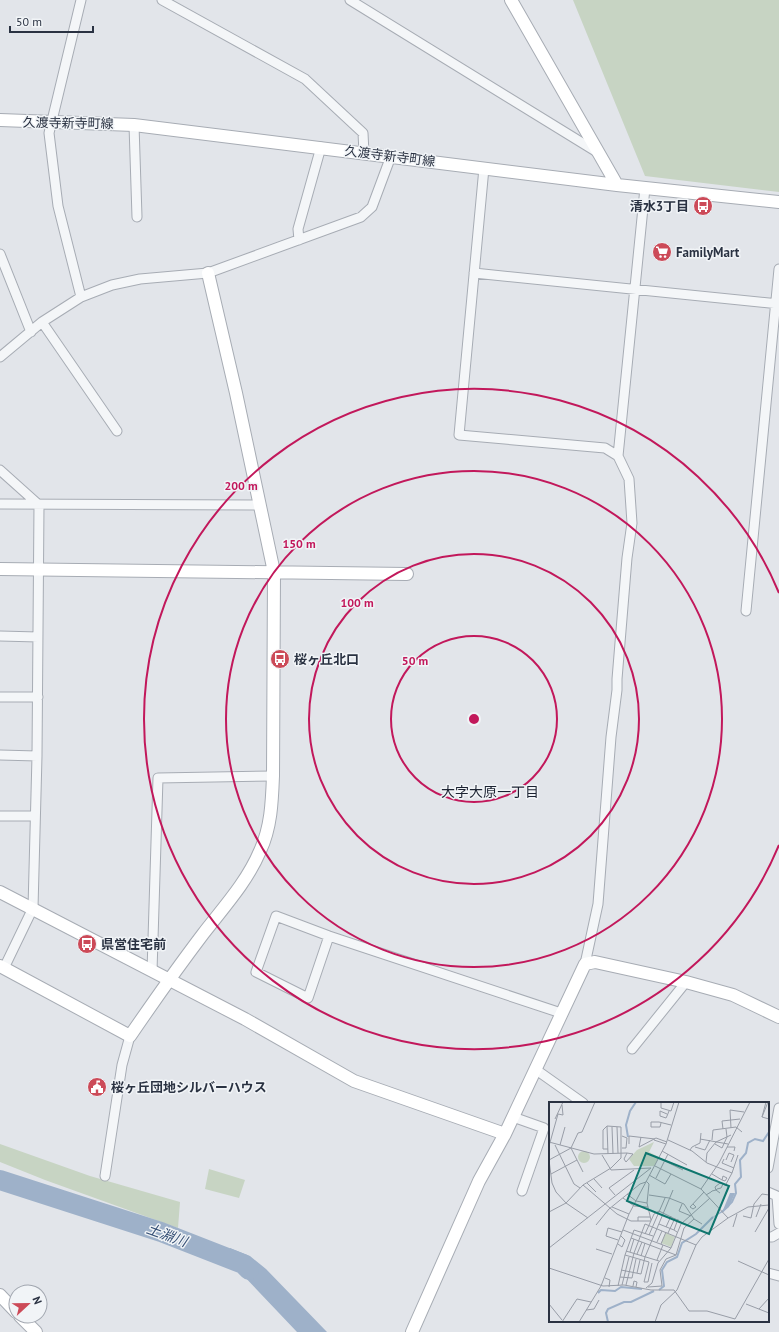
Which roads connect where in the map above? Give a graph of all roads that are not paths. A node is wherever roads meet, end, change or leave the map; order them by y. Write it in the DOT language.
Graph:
graph roads {
  1 [pos="81,0"];
  2 [pos="162,0"];
  3 [pos="350,0"];
  4 [pos="511,0"];
  5 [pos="0,120"];
  6 [pos="52,123"];
  7 [pos="134,125"];
  8 [pos="321,147"];
  9 [pos="364,152"];
  10 [pos="598,152"];
  11 [pos="391,156"];
  12 [pos="484,168"];
  13 [pos="617,185"];
  14 [pos="645,188"];
  15 [pos="779,202"];
  16 [pos="137,217"];
  17 [pos="299,240"];
  18 [pos="0,254"];
  19 [pos="779,269"];
  20 [pos="474,273"];
  21 [pos="208,274"];
  22 [pos="635,289"];
  23 [pos="80,297"];
  24 [pos="777,304"];
  25 [pos="42,322"];
  26 [pos="31,332"];
  27 [pos="0,357"];
  28 [pos="117,431"];
  29 [pos="618,456"];
  30 [pos="0,470"];
  31 [pos="0,504"];
  32 [pos="39,505"];
  33 [pos="259,505"];
  34 [pos="0,569"];
  35 [pos="39,569"];
  36 [pos="274,572"];
  37 [pos="407,574"];
  38 [pos="746,611"];
  39 [pos="0,636"];
  40 [pos="38,637"];
  41 [pos="0,697"];
  42 [pos="38,697"];
  43 [pos="0,755"];
  44 [pos="37,756"];
  45 [pos="273,776"];
  46 [pos="0,816"];
  47 [pos="35,816"];
  48 [pos="0,892"];
  49 [pos="33,908"];
  50 [pos="329,936"];
  51 [pos="586,964"];
  52 [pos="2,967"];
  53 [pos="152,971"];
  54 [pos="169,979"];
  55 [pos="686,982"];
  56 [pos="561,1013"];
  57 [pos="779,1017"];
  58 [pos="130,1036"];
  59 [pos="632,1049"];
  60 [pos="535,1069"];
  61 [pos="582,1102"];
  62 [pos="779,1108"];
  63 [pos="513,1117"];
  64 [pos="505,1134"];
  65 [pos="769,1163"];
  66 [pos="105,1176"];
  67 [pos="522,1191"];
  68 [pos="769,1192"];
  69 [pos="779,1224"];
  70 [pos="779,1233"];
  71 [pos="769,1237"];
  72 [pos="769,1273"];
  73 [pos="779,1276"];
  74 [pos="0,1295"];
  75 [pos="8,1304"];
  76 [pos="28,1324"];
  77 [pos="36,1332"];
  78 [pos="412,1332"];
  1 -- 6 [label="street"];
  2 -- 9 [label="street"];
  3 -- 10 [label="street"];
  4 -- 10 [label="street"];
  5 -- 6 [label="street, 久渡寺新寺町線"];
  6 -- 7 [label="street, 久渡寺新寺町線"];
  6 -- 23 [label="street"];
  7 -- 8 [label="street, 久渡寺新寺町線"];
  7 -- 16 [label="street"];
  8 -- 9 [label="street, 久渡寺新寺町線"];
  8 -- 17 [label="street"];
  9 -- 11 [label="street, 久渡寺新寺町線"];
  10 -- 13 [label="street"];
  11 -- 12 [label="street, 久渡寺新寺町線"];
  11 -- 17 [label="street"];
  12 -- 13 [label="street, 久渡寺新寺町線"];
  12 -- 20 [label="street"];
  13 -- 14 [label="street, 久渡寺新寺町線"];
  14 -- 15 [label="street, 久渡寺新寺町線"];
  14 -- 22 [label="street"];
  17 -- 21 [label="street"];
  18 -- 26 [label="street"];
  19 -- 24 [label="street"];
  20 -- 22 [label="street"];
  20 -- 29 [label="street"];
  21 -- 23 [label="street"];
  21 -- 33 [label="street"];
  22 -- 24 [label="street"];
  22 -- 29 [label="street"];
  23 -- 25 [label="street"];
  24 -- 38 [label="street"];
  25 -- 26 [label="street"];
  25 -- 28 [label="street"];
  26 -- 27 [label="street"];
  29 -- 51 [label="street"];
  30 -- 32 [label="street"];
  31 -- 32 [label="street"];
  32 -- 33 [label="street"];
  32 -- 35 [label="street"];
  33 -- 36 [label="street"];
  34 -- 35 [label="street"];
  35 -- 36 [label="street"];
  35 -- 40 [label="street"];
  36 -- 37 [label="street"];
  36 -- 45 [label="street"];
  39 -- 40 [label="street"];
  40 -- 42 [label="street"];
  41 -- 42 [label="street"];
  42 -- 44 [label="street"];
  43 -- 44 [label="street"];
  44 -- 47 [label="street"];
  45 -- 53 [label="street"];
  45 -- 54 [label="street"];
  46 -- 47 [label="street"];
  47 -- 49 [label="street"];
  48 -- 49 [label="street"];
  49 -- 52 [label="street"];
  49 -- 53 [label="street"];
  50 -- 50 [label="street"];
  50 -- 56 [label="street"];
  51 -- 55 [label="street"];
  51 -- 56 [label="street"];
  52 -- 58 [label="street"];
  53 -- 54 [label="street"];
  54 -- 58 [label="street"];
  54 -- 64 [label="street"];
  55 -- 57 [label="street"];
  55 -- 59 [label="street"];
  56 -- 60 [label="street"];
  58 -- 66 [label="street"];
  60 -- 61 [label="street"];
  60 -- 63 [label="street"];
  62 -- 65 [label="street"];
  63 -- 64 [label="street"];
  63 -- 67 [label="street"];
  64 -- 78 [label="street"];
  68 -- 69 [label="street"];
  70 -- 71 [label="street"];
  72 -- 73 [label="street"];
  74 -- 75 [label="street"];
  76 -- 77 [label="street"];
}
